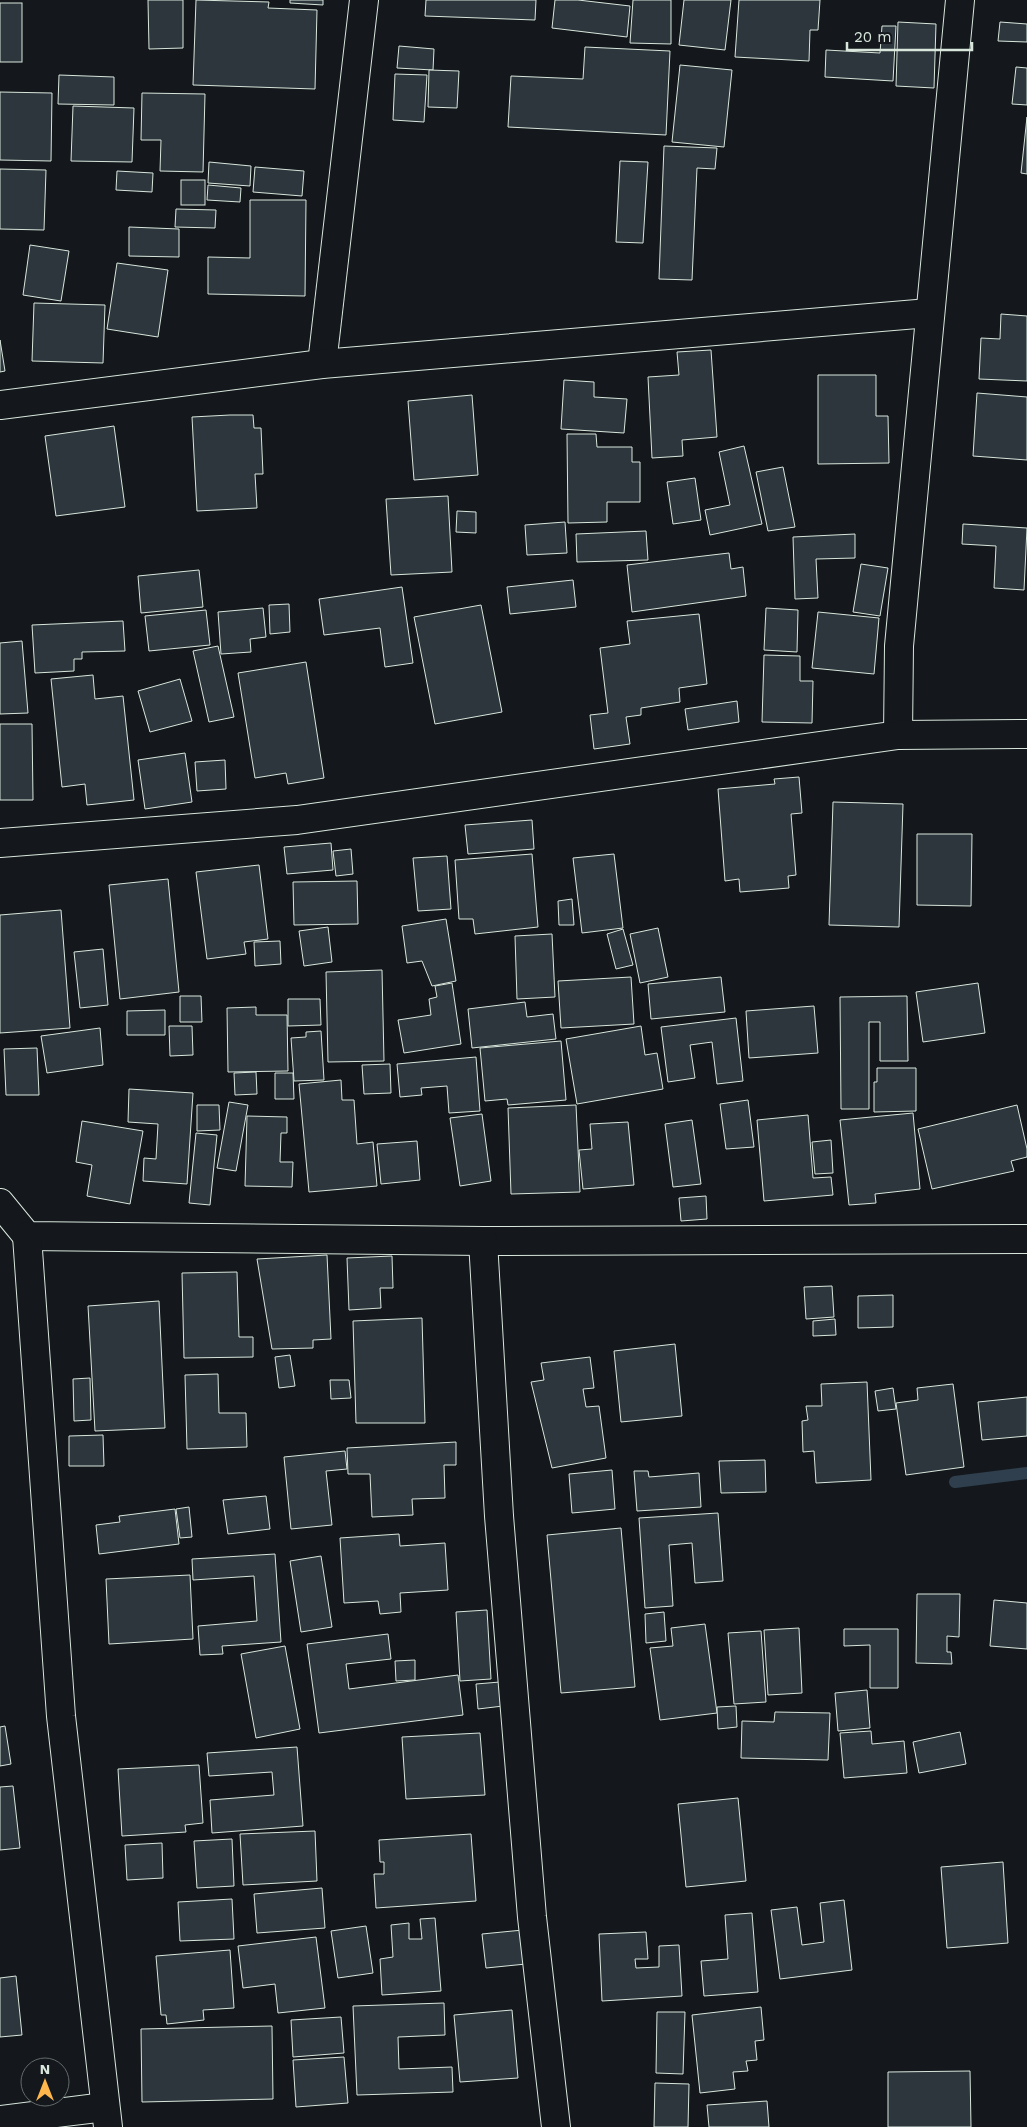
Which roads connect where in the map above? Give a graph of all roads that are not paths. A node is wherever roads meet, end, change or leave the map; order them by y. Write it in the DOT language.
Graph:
graph roads {
  1 [pos="364,0"];
  2 [pos="960,0"];
  3 [pos="929,313"];
  4 [pos="322,364"];
  5 [pos="0,405"];
  6 [pos="1027,734"];
  7 [pos="898,735"];
  8 [pos="0,843"];
  9 [pos="0,1203"];
  10 [pos="27,1236"];
  11 [pos="1027,1239"];
  12 [pos="483,1241"];
  13 [pos="107,2117"];
  14 [pos="0,2120"];
  15 [pos="556,2127"];
  1 -- 4 [label="street"];
  2 -- 3 [label="street"];
  3 -- 4 [label="street"];
  3 -- 7 [label="street"];
  4 -- 5 [label="street"];
  6 -- 7 [label="street"];
  7 -- 8 [label="street"];
  9 -- 10 [label="street"];
  10 -- 12 [label="street"];
  10 -- 13 [label="street"];
  11 -- 12 [label="street"];
  12 -- 15 [label="street"];
  13 -- 14 [label="street"];
}
